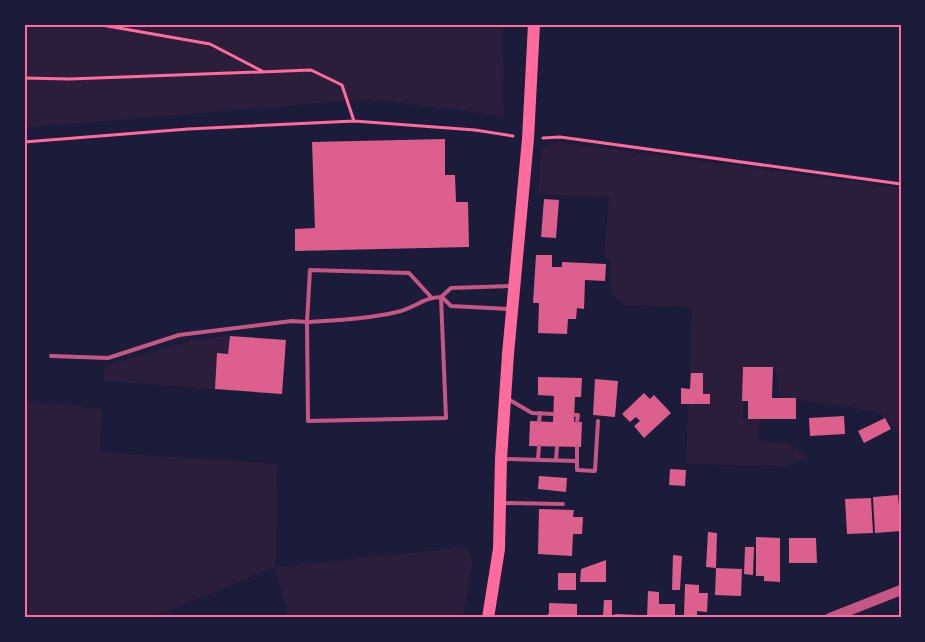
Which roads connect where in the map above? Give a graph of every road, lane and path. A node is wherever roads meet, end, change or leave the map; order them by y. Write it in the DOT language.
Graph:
graph roads {
  1 [pos="96,24"];
  2 [pos="534,24"];
  3 [pos="264,72"];
  4 [pos="24,78"];
  5 [pos="354,121"];
  6 [pos="528,139"];
  7 [pos="24,142"];
  8 [pos="901,184"];
  9 [pos="514,286"];
  10 [pos="431,297"];
  11 [pos="441,297"];
  12 [pos="512,309"];
  13 [pos="307,322"];
  14 [pos="51,356"];
  15 [pos="505,397"];
  16 [pos="540,413"];
  17 [pos="553,414"];
  18 [pos="575,415"];
  19 [pos="598,421"];
  20 [pos="539,422"];
  21 [pos="578,422"];
  22 [pos="538,446"];
  23 [pos="557,447"];
  24 [pos="577,447"];
  25 [pos="501,459"];
  26 [pos="538,460"];
  27 [pos="556,460"];
  28 [pos="577,461"];
  29 [pos="501,503"];
  30 [pos="563,504"];
  31 [pos="901,591"];
  32 [pos="488,618"];
  33 [pos="830,618"];
  1 -- 3 [label="path"];
  2 -- 6 [label="main road"];
  3 -- 4 [label="path"];
  3 -- 5 [label="path"];
  5 -- 6 [label="path"];
  5 -- 7 [label="path"];
  6 -- 8 [label="path"];
  6 -- 9 [label="main road"];
  9 -- 11 [label="lane"];
  9 -- 12 [label="main road"];
  10 -- 11 [label="lane"];
  10 -- 13 [label="lane"];
  10 -- 13 [label="lane"];
  11 -- 12 [label="lane"];
  11 -- 13 [label="lane"];
  12 -- 15 [label="main road"];
  13 -- 14 [label="lane"];
  15 -- 16 [label="lane"];
  15 -- 25 [label="main road"];
  16 -- 17 [label="lane"];
  16 -- 20 [label="lane"];
  18 -- 21 [label="lane"];
  19 -- 28 [label="lane"];
  22 -- 26 [label="lane"];
  23 -- 27 [label="lane"];
  24 -- 28 [label="lane"];
  25 -- 26 [label="lane"];
  25 -- 29 [label="main road"];
  26 -- 27 [label="lane"];
  27 -- 28 [label="lane"];
  29 -- 30 [label="lane"];
  29 -- 32 [label="main road"];
  31 -- 33 [label="street"];
}
